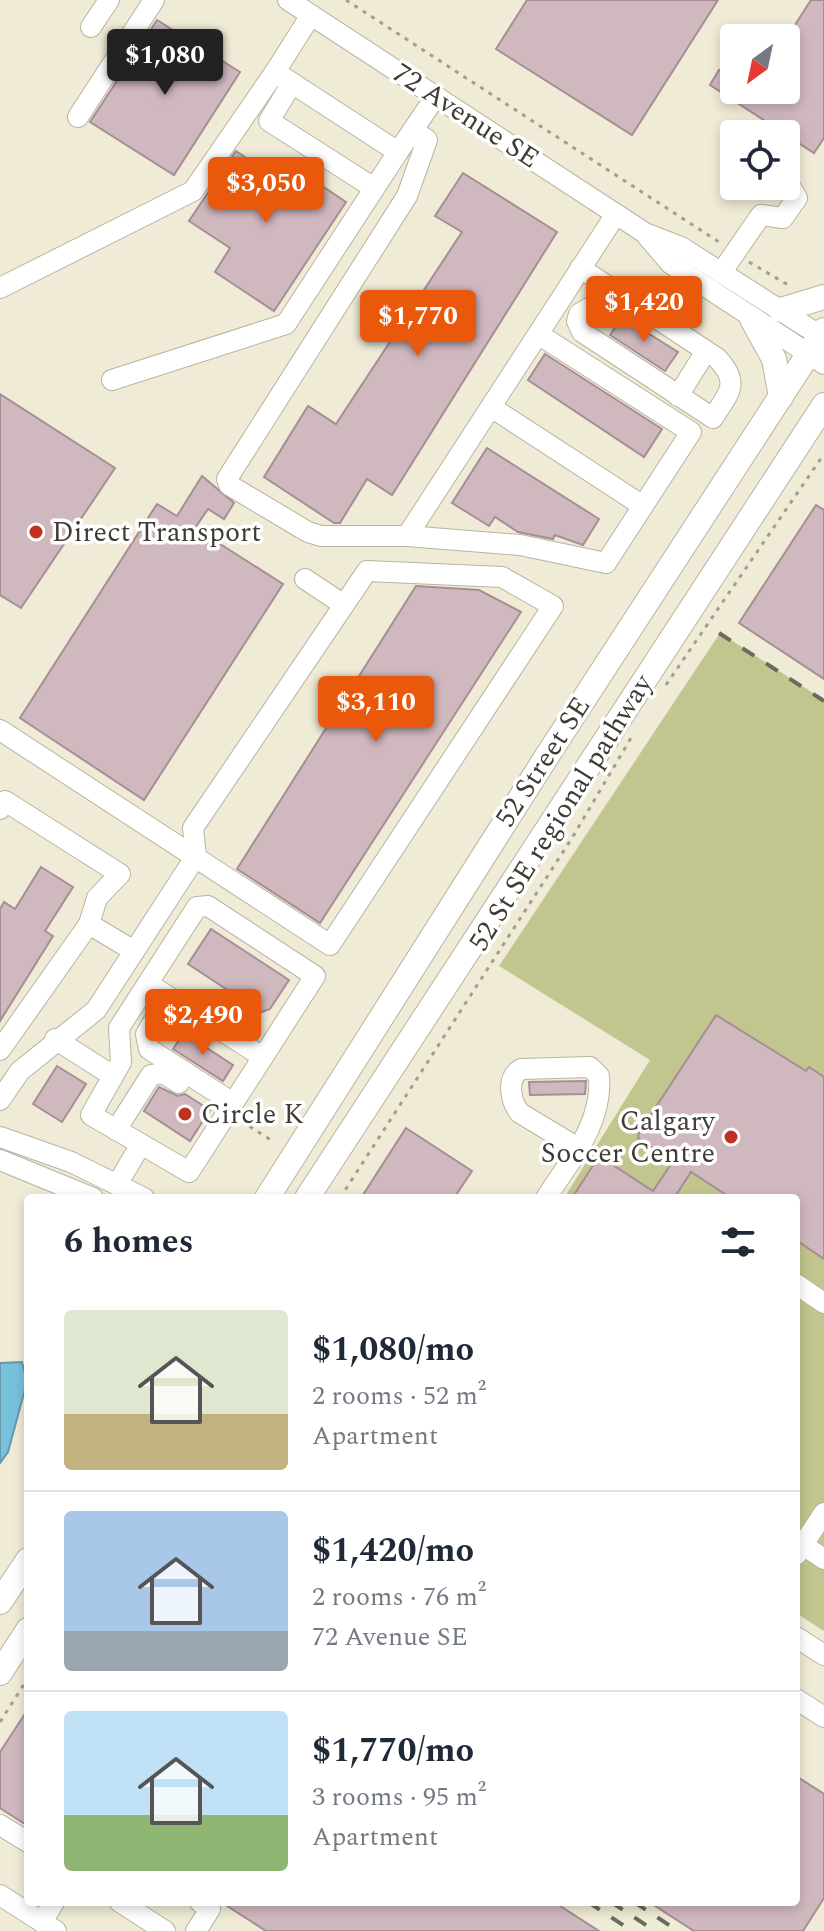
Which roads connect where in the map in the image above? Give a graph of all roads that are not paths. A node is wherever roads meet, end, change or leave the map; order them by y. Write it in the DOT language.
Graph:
graph roads {
  1 [pos="109,0"];
  2 [pos="154,0"];
  3 [pos="288,0"];
  4 [pos="311,15"];
  5 [pos="91,27"];
  6 [pos="275,72"];
  7 [pos="292,83"];
  8 [pos="436,96"];
  9 [pos="78,117"];
  10 [pos="413,130"];
  11 [pos="398,152"];
  12 [pos="374,188"];
  13 [pos="796,200"];
  14 [pos="616,214"];
  15 [pos="645,233"];
  16 [pos="580,268"];
  17 [pos="721,273"];
  18 [pos="0,288"];
  19 [pos="610,293"];
  20 [pos="824,297"];
  21 [pos="781,310"];
  22 [pos="752,319"];
  23 [pos="538,334"];
  24 [pos="820,344"];
  25 [pos="706,351"];
  26 [pos="112,380"];
  27 [pos="678,396"];
  28 [pos="781,397"];
  29 [pos="824,405"];
  30 [pos="491,407"];
  31 [pos="824,425"];
  32 [pos="801,439"];
  33 [pos="643,506"];
  34 [pos="407,536"];
  35 [pos="305,579"];
  36 [pos="344,605"];
  37 [pos="0,730"];
  38 [pos="0,809"];
  39 [pos="196,856"];
  40 [pos="89,924"];
  41 [pos="134,951"];
  42 [pos="147,984"];
  43 [pos="168,997"];
  44 [pos="96,1010"];
  45 [pos="119,1028"];
  46 [pos="55,1039"];
  47 [pos="0,1050"];
  48 [pos="263,1057"];
  49 [pos="0,1058"];
  50 [pos="20,1071"];
  51 [pos="113,1076"];
  52 [pos="0,1100"];
  53 [pos="229,1109"];
  54 [pos="116,1130"];
  55 [pos="0,1137"];
  56 [pos="141,1144"];
  57 [pos="578,1148"];
  58 [pos="0,1160"];
  59 [pos="118,1183"];
  60 [pos="272,1189"];
  61 [pos="83,1194"];
  62 [pos="137,1194"];
  63 [pos="310,1194"];
  64 [pos="549,1194"];
  65 [pos="800,1287"];
  66 [pos="824,1303"];
  67 [pos="824,1513"];
  68 [pos="800,1549"];
  69 [pos="800,1550"];
  70 [pos="824,1559"];
  71 [pos="24,1566"];
  72 [pos="0,1602"];
  73 [pos="24,1636"];
  74 [pos="800,1640"];
  75 [pos="824,1655"];
  76 [pos="0,1673"];
  77 [pos="800,1702"];
  78 [pos="824,1717"];
  79 [pos="0,1825"];
  80 [pos="24,1840"];
  81 [pos="0,1895"];
  82 [pos="53,1906"];
  83 [pos="126,1906"];
  84 [pos="206,1906"];
  85 [pos="49,1926"];
  86 [pos="165,1931"];
  87 [pos="196,1931"];
  1 -- 5 [label="street"];
  2 -- 9 [label="street"];
  3 -- 4 [label="street, 72 Avenue SE"];
  4 -- 6 [label="street"];
  4 -- 8 [label="street, 72 Avenue SE"];
  6 -- 7 [label="street"];
  6 -- 18 [label="street"];
  7 -- 11 [label="street"];
  7 -- 12 [label="street"];
  8 -- 10 [label="street"];
  8 -- 14 [label="street, 72 Avenue SE"];
  10 -- 11 [label="street"];
  10 -- 34 [label="street"];
  11 -- 12 [label="street"];
  12 -- 26 [label="street"];
  13 -- 17 [label="street"];
  14 -- 15 [label="street, 72 Avenue SE"];
  14 -- 16 [label="street"];
  15 -- 17 [label="street, 72 Avenue SE"];
  15 -- 22 [label="street, 72 Avenue SE"];
  16 -- 19 [label="street"];
  16 -- 23 [label="street"];
  17 -- 21 [label="street, 72 Avenue SE"];
  19 -- 25 [label="street"];
  19 -- 27 [label="street"];
  20 -- 21 [label="main road"];
  21 -- 24 [label="street, 72 Avenue SE"];
  22 -- 24 [label="street, 72 Avenue SE"];
  22 -- 28 [label="main road"];
  23 -- 30 [label="street"];
  23 -- 33 [label="street"];
  24 -- 28 [label="main road, 52 Street SE"];
  25 -- 27 [label="street"];
  25 -- 27 [label="street"];
  28 -- 60 [label="main road, 52 Street SE"];
  29 -- 32 [label="main road, 52 Street SE"];
  30 -- 33 [label="street"];
  30 -- 34 [label="street"];
  31 -- 32 [label="main road"];
  32 -- 63 [label="main road, 52 Street SE"];
  33 -- 34 [label="street"];
  35 -- 36 [label="street"];
  36 -- 39 [label="street"];
  36 -- 39 [label="street"];
  37 -- 39 [label="street"];
  38 -- 40 [label="street"];
  39 -- 41 [label="street"];
  40 -- 41 [label="street"];
  40 -- 47 [label="street"];
  41 -- 44 [label="street"];
  42 -- 43 [label="street"];
  42 -- 45 [label="street"];
  42 -- 48 [label="street"];
  43 -- 48 [label="street"];
  43 -- 53 [label="street"];
  44 -- 45 [label="street"];
  44 -- 46 [label="street"];
  45 -- 51 [label="street"];
  46 -- 50 [label="street"];
  46 -- 51 [label="street"];
  48 -- 53 [label="street"];
  49 -- 50 [label="street"];
  50 -- 52 [label="street"];
  51 -- 54 [label="street"];
  53 -- 54 [label="street"];
  53 -- 56 [label="street"];
  54 -- 56 [label="street"];
  55 -- 59 [label="street"];
  56 -- 59 [label="street"];
  57 -- 57 [label="street"];
  57 -- 64 [label="street"];
  58 -- 61 [label="street"];
  59 -- 62 [label="street"];
  65 -- 66 [label="street"];
  67 -- 68 [label="street"];
  69 -- 70 [label="street"];
  71 -- 72 [label="main road"];
  73 -- 76 [label="main road"];
  74 -- 75 [label="street"];
  77 -- 78 [label="street"];
  79 -- 80 [label="street"];
  81 -- 85 [label="street"];
  82 -- 85 [label="street"];
  83 -- 86 [label="street"];
  84 -- 87 [label="street"];
}
